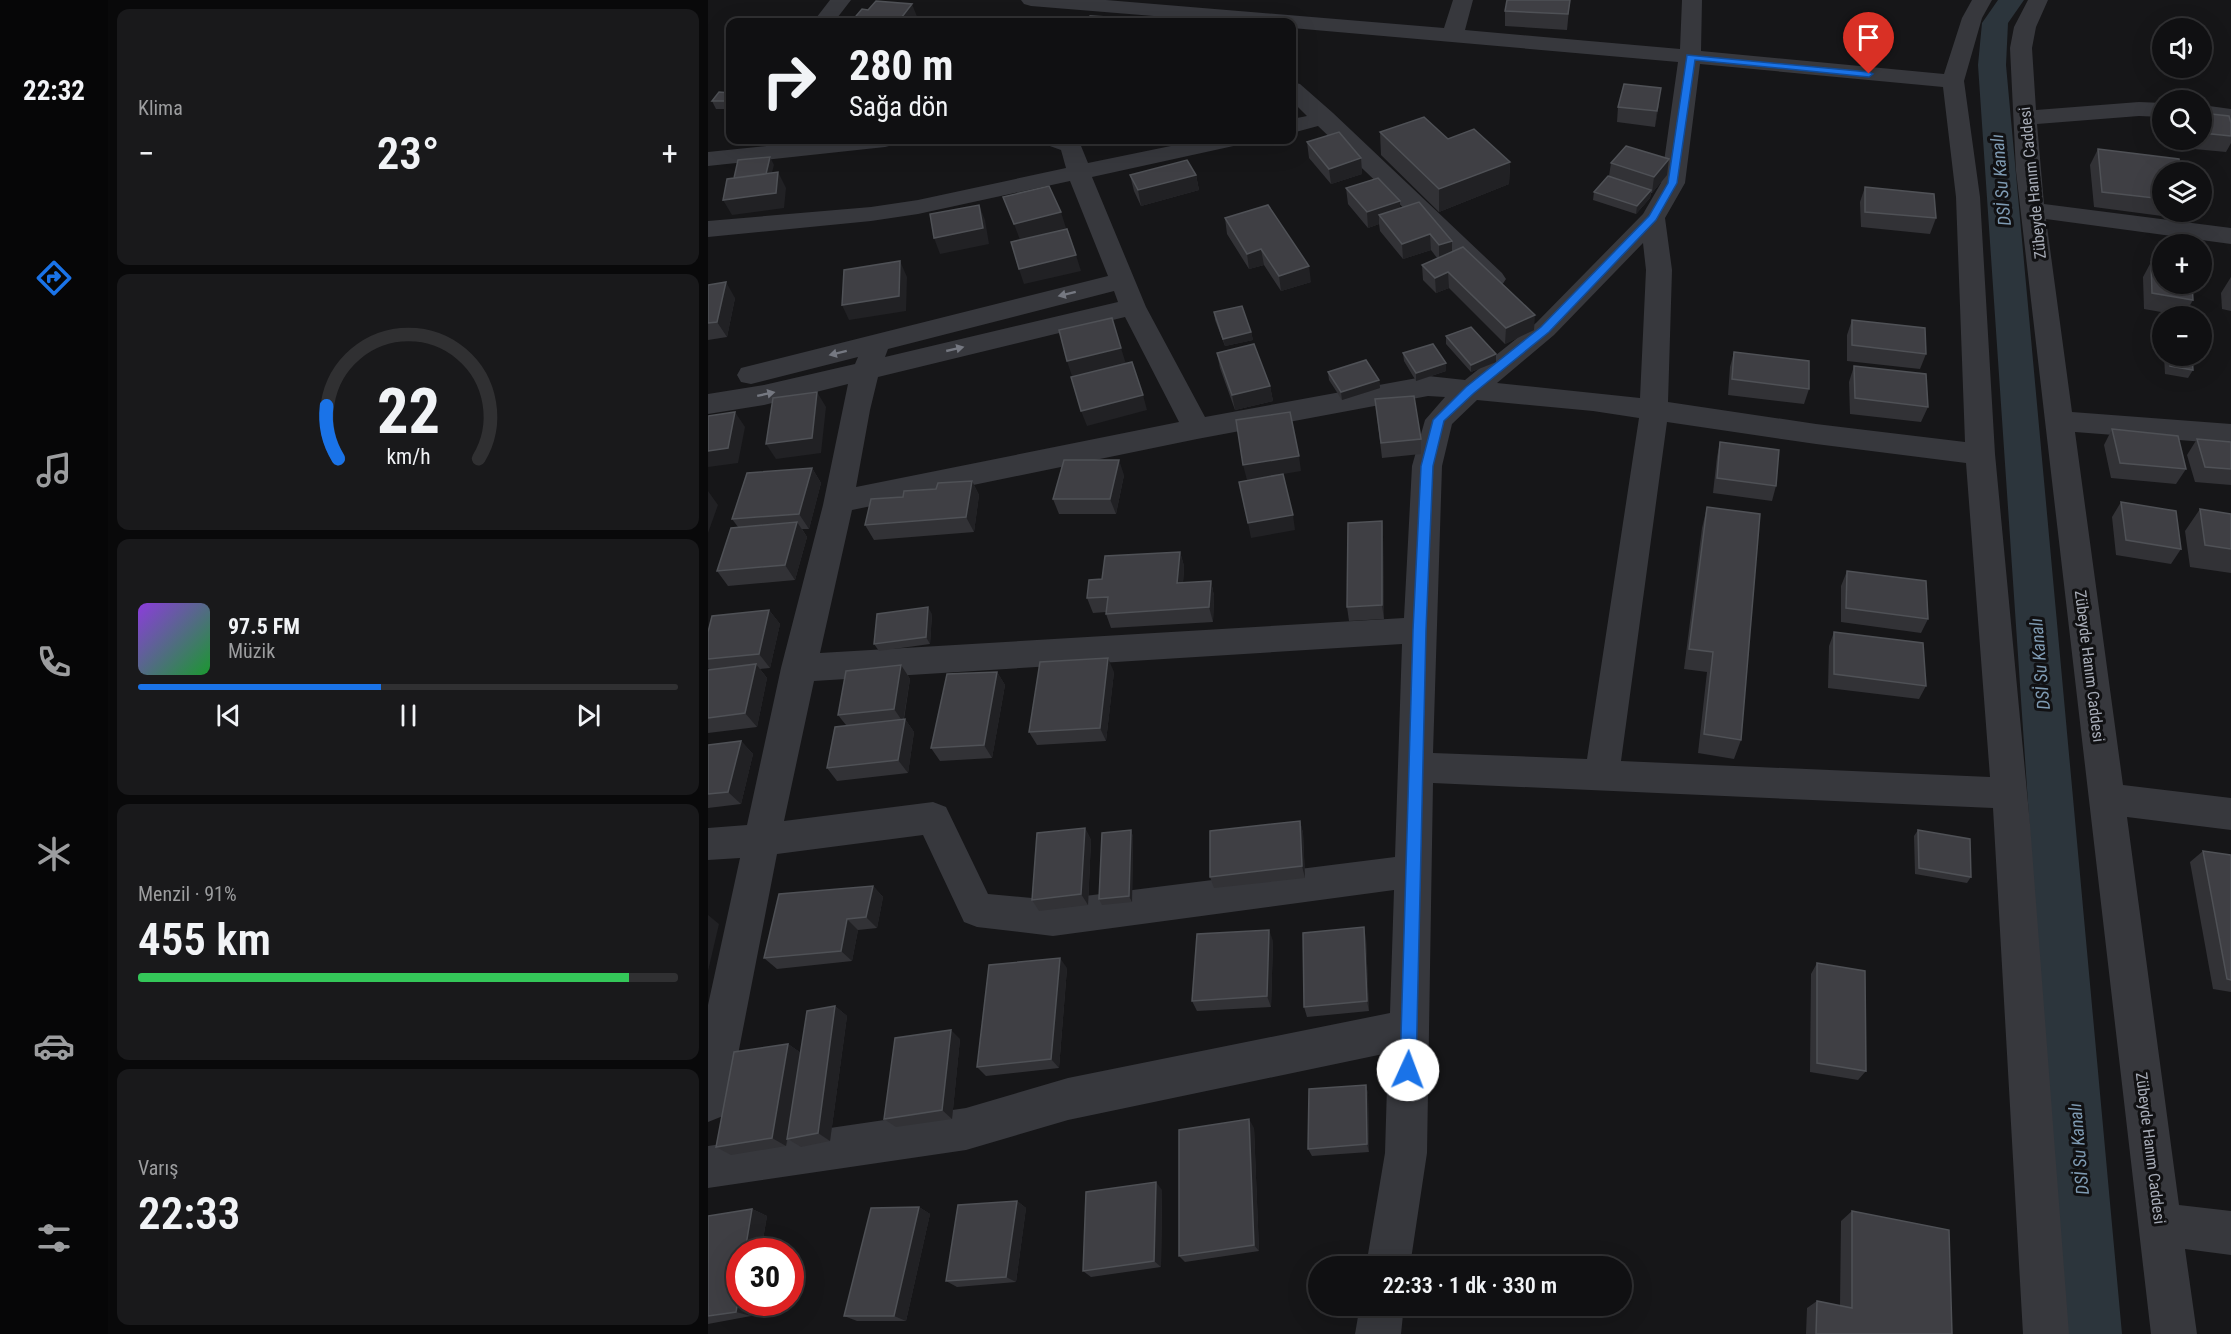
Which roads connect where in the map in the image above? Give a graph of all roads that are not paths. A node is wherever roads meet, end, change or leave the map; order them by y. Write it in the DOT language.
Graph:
graph roads {
  1 [pos="841,0"];
  2 [pos="1031,0"];
  3 [pos="1463,0"];
  4 [pos="1692,0"];
  5 [pos="1982,0"];
  6 [pos="2038,0"];
  7 [pos="1102,3"];
  8 [pos="1250,14"];
  9 [pos="827,18"];
  10 [pos="1289,18"];
  11 [pos="1296,19"];
  12 [pos="1453,35"];
  13 [pos="1690,57"];
  14 [pos="1953,81"];
  15 [pos="1296,93"];
  16 [pos="2152,110"];
  17 [pos="2212,113"];
  18 [pos="2231,116"];
  19 [pos="1325,118"];
  20 [pos="2025,118"];
  21 [pos="1296,125"];
  22 [pos="727,144"];
  23 [pos="855,144"];
  24 [pos="1069,144"];
  25 [pos="1212,144"];
  26 [pos="710,163"];
  27 [pos="1079,173"];
  28 [pos="2034,210"];
  29 [pos="1653,218"];
  30 [pos="708,229"];
  31 [pos="2231,236"];
  32 [pos="1124,280"];
  33 [pos="1133,307"];
  34 [pos="1528,313"];
  35 [pos="870,357"];
  36 [pos="708,386"];
  37 [pos="1470,390"];
  38 [pos="708,404"];
  39 [pos="1654,410"];
  40 [pos="2060,421"];
  41 [pos="1197,429"];
  42 [pos="2231,434"];
  43 [pos="1980,454"];
  44 [pos="839,502"];
  45 [pos="1419,630"];
  46 [pos="798,668"];
  47 [pos="1416,767"];
  48 [pos="1602,775"];
  49 [pos="2009,793"];
  50 [pos="2107,799"];
  51 [pos="2231,814"];
  52 [pos="761,840"];
  53 [pos="708,844"];
  54 [pos="1414,871"];
  55 [pos="1409,1029"];
  56 [pos="708,1101"];
  57 [pos="708,1167"];
  58 [pos="2160,1224"];
  59 [pos="2231,1233"];
  60 [pos="1390,1256"];
  61 [pos="1380,1316"];
  62 [pos="1378,1334"];
  63 [pos="2046,1334"];
  64 [pos="2174,1334"];
  1 -- 9 [label="street"];
  2 -- 7 [label="street"];
  3 -- 12 [label="street"];
  4 -- 13 [label="street"];
  5 -- 14 [label="street"];
  6 -- 20 [label="street, Zübeyde Hanım Caddesi"];
  7 -- 8 [label="street"];
  8 -- 10 [label="street"];
  11 -- 12 [label="street"];
  12 -- 13 [label="street"];
  13 -- 14 [label="street"];
  13 -- 29 [label="street"];
  14 -- 43 [label="street"];
  15 -- 19 [label="street"];
  16 -- 20 [label="street"];
  17 -- 18 [label="street"];
  19 -- 21 [label="street"];
  19 -- 34 [label="street"];
  20 -- 28 [label="street, Zübeyde Hanım Caddesi"];
  22 -- 26 [label="street"];
  23 -- 26 [label="street"];
  24 -- 27 [label="street"];
  25 -- 27 [label="street"];
  27 -- 30 [label="street"];
  27 -- 32 [label="street"];
  28 -- 31 [label="street"];
  28 -- 40 [label="street, Zübeyde Hanım Caddesi"];
  29 -- 34 [label="street"];
  29 -- 39 [label="street"];
  32 -- 33 [label="street"];
  32 -- 35 [label="street, one-way"];
  35 -- 33 [label="street, one-way"];
  33 -- 41 [label="street"];
  34 -- 37 [label="street"];
  35 -- 36 [label="street, one-way"];
  38 -- 35 [label="street, one-way"];
  35 -- 44 [label="street"];
  37 -- 39 [label="street"];
  37 -- 41 [label="street"];
  37 -- 45 [label="street"];
  39 -- 43 [label="street"];
  39 -- 48 [label="street"];
  40 -- 42 [label="street"];
  40 -- 50 [label="street, Zübeyde Hanım Caddesi"];
  41 -- 44 [label="street"];
  43 -- 49 [label="street"];
  44 -- 46 [label="street"];
  45 -- 46 [label="street"];
  45 -- 47 [label="street"];
  46 -- 52 [label="street"];
  47 -- 48 [label="street"];
  47 -- 54 [label="street"];
  48 -- 49 [label="street"];
  49 -- 63 [label="street"];
  50 -- 51 [label="street"];
  50 -- 58 [label="street, Zübeyde Hanım Caddesi"];
  52 -- 53 [label="street"];
  52 -- 54 [label="street"];
  52 -- 56 [label="street"];
  54 -- 55 [label="street"];
  55 -- 57 [label="street"];
  55 -- 60 [label="street"];
  58 -- 59 [label="street"];
  58 -- 64 [label="street, Zübeyde Hanım Caddesi"];
  61 -- 62 [label="street"];
}
